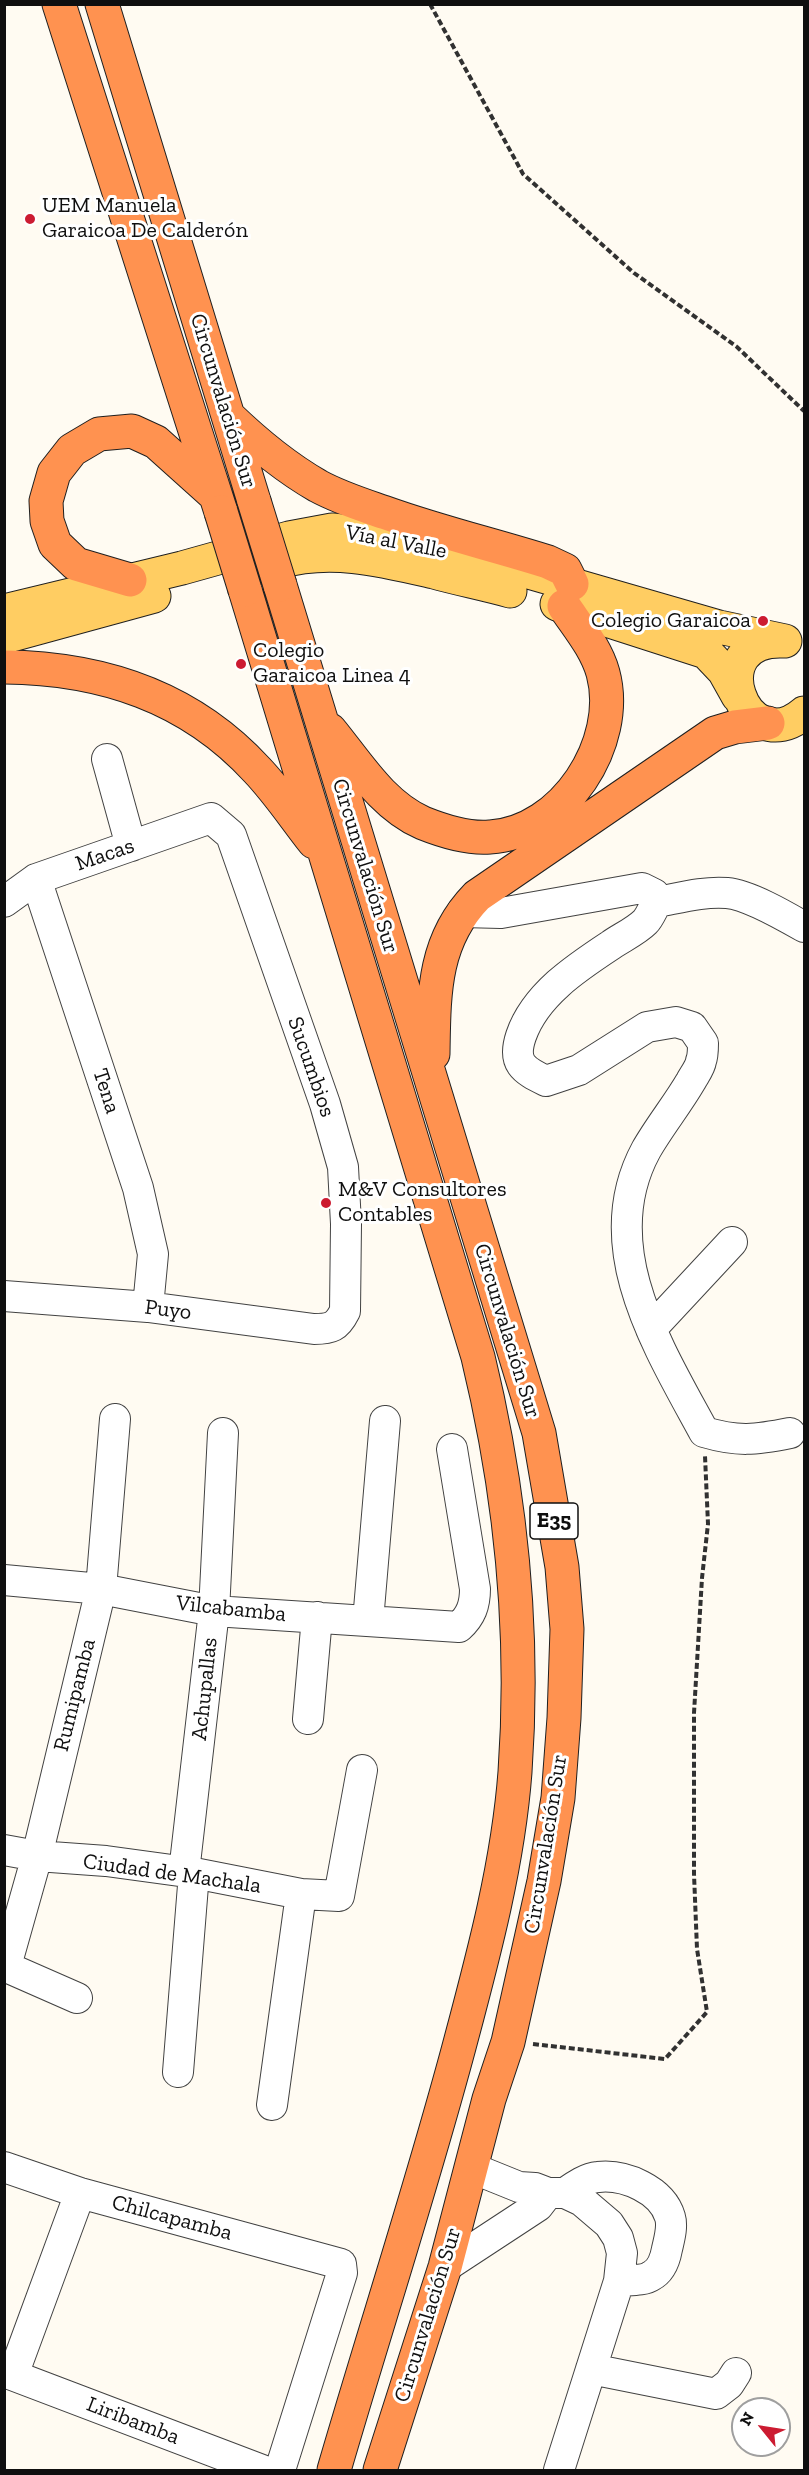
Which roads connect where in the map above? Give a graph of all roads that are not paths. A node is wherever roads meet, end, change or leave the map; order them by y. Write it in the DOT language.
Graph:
graph roads {
  1 [pos="59,4"];
  2 [pos="102,4"];
  3 [pos="227,414"];
  4 [pos="218,504"];
  5 [pos="130,580"];
  6 [pos="568,595"];
  7 [pos="4,610"];
  8 [pos="4,637"];
  9 [pos="798,646"];
  10 [pos="4,667"];
  11 [pos="738,696"];
  12 [pos="319,716"];
  13 [pos="794,717"];
  14 [pos="107,759"];
  15 [pos="211,818"];
  16 [pos="131,846"];
  17 [pos="327,858"];
  18 [pos="36,879"];
  19 [pos="4,902"];
  20 [pos="657,902"];
  21 [pos="462,912"];
  22 [pos="804,927"];
  23 [pos="433,1085"];
  24 [pos="732,1242"];
  25 [pos="4,1296"];
  26 [pos="148,1307"];
  27 [pos="331,1329"];
  28 [pos="651,1329"];
  29 [pos="115,1419"];
  30 [pos="385,1421"];
  31 [pos="224,1433"];
  32 [pos="789,1433"];
  33 [pos="452,1449"];
  34 [pos="4,1580"];
  35 [pos="101,1589"];
  36 [pos="214,1611"];
  37 [pos="316,1617"];
  38 [pos="368,1621"];
  39 [pos="308,1719"];
  40 [pos="362,1770"];
  41 [pos="4,1850"];
  42 [pos="37,1856"];
  43 [pos="189,1873"];
  44 [pos="301,1894"];
  45 [pos="5,1966"];
  46 [pos="77,1998"];
  47 [pos="178,2072"];
  48 [pos="272,2105"];
  49 [pos="4,2167"];
  50 [pos="472,2168"];
  51 [pos="504,2181"];
  52 [pos="80,2193"];
  53 [pos="556,2193"];
  54 [pos="498,2230"];
  55 [pos="445,2267"];
  56 [pos="619,2281"];
  57 [pos="591,2369"];
  58 [pos="736,2373"];
  59 [pos="9,2374"];
  60 [pos="262,2470"];
  61 [pos="280,2470"];
  62 [pos="334,2470"];
  63 [pos="380,2470"];
  64 [pos="559,2470"];
  1 -- 4 [label="highway, Circunvalación Sur / E35"];
  2 -- 3 [label="highway, Circunvalación Sur / E35"];
  3 -- 6 [label="highway"];
  3 -- 12 [label="highway, Circunvalación Sur / E35, bridge"];
  4 -- 5 [label="highway"];
  4 -- 17 [label="highway, Circunvalación Sur / E35, bridge"];
  5 -- 6 [label="main road, Vía al Valle"];
  5 -- 7 [label="main road, Vía al Valle"];
  6 -- 8 [label="main road, Vía al Valle"];
  6 -- 9 [label="main road, Vía al Valle"];
  6 -- 11 [label="main road, Vía al Valle"];
  6 -- 12 [label="highway"];
  9 -- 11 [label="main road"];
  10 -- 17 [label="highway"];
  11 -- 13 [label="main road, Vía al Valle"];
  12 -- 23 [label="highway, Circunvalación Sur / E35"];
  13 -- 21 [label="highway"];
  14 -- 16 [label="street"];
  15 -- 16 [label="street, Macas"];
  15 -- 27 [label="street, Sucumbios"];
  16 -- 18 [label="street, Macas"];
  17 -- 62 [label="highway, Circunvalación Sur / E35"];
  18 -- 19 [label="street, Macas"];
  18 -- 26 [label="street, Tena"];
  20 -- 21 [label="street"];
  20 -- 22 [label="street"];
  20 -- 28 [label="street"];
  21 -- 23 [label="highway"];
  23 -- 50 [label="highway, Circunvalación Sur / E35"];
  24 -- 28 [label="street"];
  25 -- 26 [label="street, Puyo"];
  26 -- 27 [label="street, Puyo"];
  28 -- 32 [label="street"];
  29 -- 35 [label="street, Rumipamba"];
  30 -- 38 [label="street"];
  31 -- 36 [label="street, Achupallas"];
  33 -- 38 [label="street, Vilcabamba"];
  34 -- 35 [label="street, Vilcabamba"];
  35 -- 36 [label="street, Vilcabamba"];
  35 -- 42 [label="street, Rumipamba"];
  36 -- 37 [label="street, Vilcabamba"];
  36 -- 43 [label="street, Achupallas"];
  37 -- 38 [label="street, Vilcabamba"];
  37 -- 39 [label="street"];
  40 -- 44 [label="street, Ciudad de Machala"];
  41 -- 42 [label="street, Ciudad de Machala"];
  42 -- 43 [label="street, Ciudad de Machala"];
  42 -- 45 [label="street, Rumipamba"];
  43 -- 44 [label="street, Ciudad de Machala"];
  43 -- 47 [label="street, Achupallas"];
  44 -- 48 [label="street"];
  45 -- 46 [label="street"];
  49 -- 52 [label="street, Chilcapamba"];
  50 -- 51 [label="street"];
  50 -- 55 [label="highway, Circunvalación Sur / E35"];
  51 -- 53 [label="street"];
  51 -- 54 [label="street"];
  52 -- 59 [label="street"];
  52 -- 61 [label="street, Chilcapamba"];
  53 -- 54 [label="street"];
  53 -- 56 [label="street"];
  53 -- 56 [label="street"];
  54 -- 55 [label="street"];
  55 -- 63 [label="highway, Circunvalación Sur / E35"];
  56 -- 57 [label="street"];
  57 -- 58 [label="street"];
  57 -- 64 [label="street"];
  59 -- 60 [label="street, Liribamba"];
}
